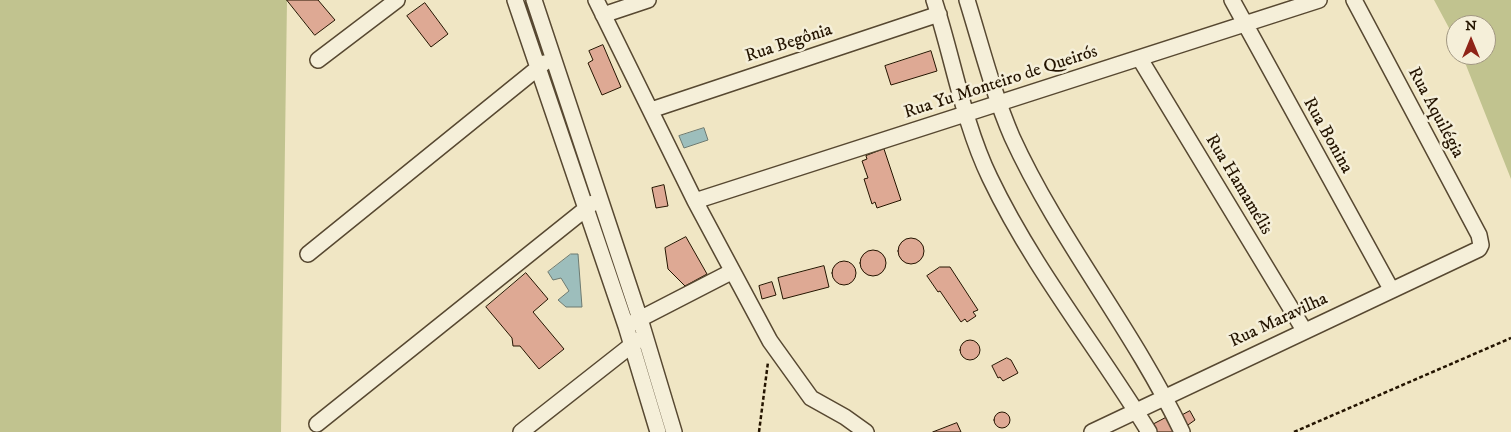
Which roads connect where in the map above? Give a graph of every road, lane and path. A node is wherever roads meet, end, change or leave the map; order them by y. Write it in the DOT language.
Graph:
graph roads {
  1 [pos="397,0"];
  2 [pos="515,0"];
  3 [pos="534,0"];
  4 [pos="596,0"];
  5 [pos="648,0"];
  6 [pos="967,0"];
  7 [pos="1232,0"];
  8 [pos="1319,0"];
  9 [pos="1354,0"];
  10 [pos="936,7"];
  11 [pos="603,15"];
  12 [pos="1244,25"];
  13 [pos="553,55"];
  14 [pos="1140,59"];
  15 [pos="318,60"];
  16 [pos="537,69"];
  17 [pos="1000,104"];
  18 [pos="650,110"];
  19 [pos="967,114"];
  20 [pos="600,199"];
  21 [pos="694,201"];
  22 [pos="585,208"];
  23 [pos="1481,245"];
  24 [pos="308,254"];
  25 [pos="731,272"];
  26 [pos="1392,289"];
  27 [pos="640,318"];
  28 [pos="626,326"];
  29 [pos="1304,330"];
  30 [pos="645,336"];
  31 [pos="1511,338"];
  32 [pos="770,341"];
  33 [pos="631,344"];
  34 [pos="1165,396"];
  35 [pos="1136,411"];
  36 [pos="317,424"];
  37 [pos="521,432"];
  38 [pos="658,432"];
  39 [pos="674,432"];
  40 [pos="759,432"];
  41 [pos="866,432"];
  42 [pos="1092,432"];
  43 [pos="1149,432"];
  44 [pos="1182,432"];
  45 [pos="1294,432"];
  1 -- 15 [label="street"];
  2 -- 16 [label="street"];
  3 -- 13 [label="street"];
  4 -- 11 [label="street"];
  5 -- 11 [label="street"];
  6 -- 17 [label="street"];
  7 -- 12 [label="street, Rua Bonina"];
  8 -- 12 [label="street, Rua Yu Monteiro de Queirós"];
  9 -- 23 [label="street, Rua Aquilégia"];
  10 -- 18 [label="street, Rua Begônia"];
  10 -- 19 [label="street"];
  11 -- 18 [label="street"];
  12 -- 14 [label="street, Rua Yu Monteiro de Queirós"];
  12 -- 26 [label="street, Rua Bonina"];
  13 -- 16 [label="street"];
  13 -- 20 [label="street"];
  14 -- 17 [label="street, Rua Yu Monteiro de Queirós"];
  14 -- 29 [label="street, Rua Hamamélis"];
  16 -- 22 [label="street"];
  16 -- 24 [label="street"];
  17 -- 19 [label="street, Rua Yu Monteiro de Queirós"];
  17 -- 34 [label="street"];
  18 -- 21 [label="street"];
  19 -- 21 [label="street, Rua Yu Monteiro de Queirós"];
  19 -- 35 [label="street"];
  20 -- 22 [label="street"];
  20 -- 27 [label="street"];
  21 -- 25 [label="street"];
  22 -- 28 [label="street"];
  22 -- 36 [label="street"];
  23 -- 26 [label="street, Rua Maravilha"];
  25 -- 27 [label="street"];
  25 -- 32 [label="street"];
  26 -- 29 [label="street, Rua Maravilha"];
  27 -- 28 [label="street"];
  27 -- 30 [label="street"];
  28 -- 33 [label="street"];
  29 -- 34 [label="street, Rua Maravilha"];
  30 -- 33 [label="street"];
  30 -- 39 [label="street"];
  31 -- 45 [label="path"];
  32 -- 40 [label="path"];
  32 -- 41 [label="street"];
  33 -- 37 [label="street"];
  33 -- 38 [label="street"];
  34 -- 35 [label="street, Rua Maravilha"];
  34 -- 44 [label="street"];
  35 -- 42 [label="street, Rua Maravilha"];
  35 -- 43 [label="street"];
}
